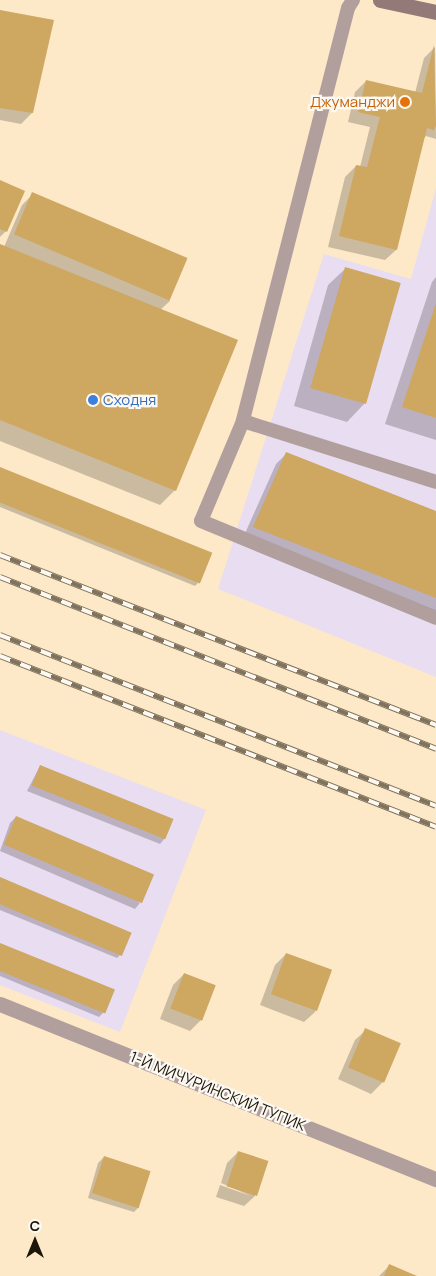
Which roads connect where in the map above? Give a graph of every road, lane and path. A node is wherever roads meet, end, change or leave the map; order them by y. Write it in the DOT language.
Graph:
graph roads {
  1 [pos="353,0"];
  2 [pos="380,0"];
  3 [pos="436,12"];
  4 [pos="243,421"];
  5 [pos="436,482"];
  6 [pos="436,618"];
  7 [pos="0,1004"];
  8 [pos="436,1179"];
  1 -- 4 [label="lane"];
  2 -- 3 [label="main road"];
  4 -- 5 [label="lane"];
  4 -- 6 [label="lane"];
  7 -- 8 [label="street, 1-Й МИЧУРИНСКИЙ ТУПИК"];
}
